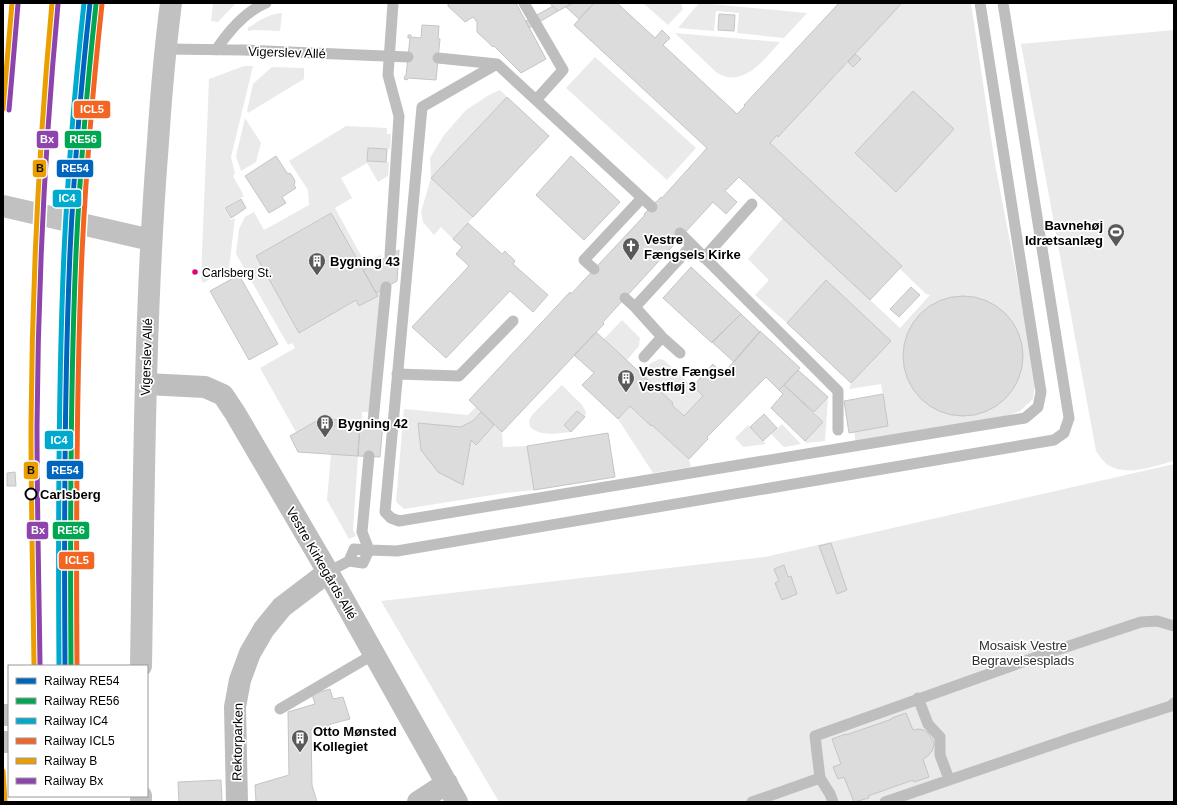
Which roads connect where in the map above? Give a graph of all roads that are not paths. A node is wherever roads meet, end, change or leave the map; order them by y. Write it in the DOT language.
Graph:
graph roads {
  1 [pos="171,3"];
  2 [pos="266,3"];
  3 [pos="393,3"];
  4 [pos="524,3"];
  5 [pos="980,3"];
  6 [pos="1003,3"];
  7 [pos="165,49"];
  8 [pos="216,50"];
  9 [pos="389,56"];
  10 [pos="408,57"];
  11 [pos="438,58"];
  12 [pos="497,64"];
  13 [pos="536,100"];
  14 [pos="642,198"];
  15 [pos="752,204"];
  16 [pos="3,206"];
  17 [pos="652,207"];
  18 [pos="680,233"];
  19 [pos="151,240"];
  20 [pos="692,245"];
  21 [pos="390,255"];
  22 [pos="704,258"];
  23 [pos="594,269"];
  24 [pos="386,287"];
  25 [pos="625,298"];
  26 [pos="635,307"];
  27 [pos="513,321"];
  28 [pos="662,337"];
  29 [pos="680,353"];
  30 [pos="644,357"];
  31 [pos="397,374"];
  32 [pos="146,384"];
  33 [pos="373,422"];
  34 [pos="838,430"];
  35 [pos="369,456"];
  36 [pos="369,550"];
  37 [pos="328,572"];
  38 [pos="1174,626"];
  39 [pos="374,654"];
  40 [pos="141,665"];
  41 [pos="918,698"];
  42 [pos="1174,703"];
  43 [pos="280,710"];
  44 [pos="820,778"];
  45 [pos="949,779"];
  46 [pos="447,783"];
  47 [pos="237,802"];
  48 [pos="418,802"];
  49 [pos="458,802"];
  50 [pos="752,802"];
  51 [pos="833,802"];
  52 [pos="885,802"];
  1 -- 7 [label="street, Vigerslev Allé"];
  2 -- 8 [label="lane"];
  3 -- 9 [label="lane"];
  4 -- 13 [label="lane"];
  5 -- 31 [label="lane"];
  6 -- 36 [label="lane"];
  7 -- 8 [label="lane, Vigerslev Allé"];
  7 -- 19 [label="street, Vigerslev Allé"];
  8 -- 9 [label="lane, Vigerslev Allé"];
  9 -- 10 [label="lane, Vigerslev Allé"];
  9 -- 21 [label="lane"];
  11 -- 12 [label="lane"];
  12 -- 13 [label="lane"];
  12 -- 31 [label="lane"];
  13 -- 14 [label="lane"];
  14 -- 17 [label="lane"];
  14 -- 23 [label="lane"];
  15 -- 22 [label="lane"];
  16 -- 19 [label="street"];
  18 -- 20 [label="lane"];
  19 -- 32 [label="street, Vigerslev Allé"];
  20 -- 22 [label="lane"];
  20 -- 26 [label="lane"];
  22 -- 34 [label="lane"];
  24 -- 33 [label="lane"];
  25 -- 26 [label="lane"];
  26 -- 28 [label="lane"];
  27 -- 31 [label="lane"];
  28 -- 29 [label="lane"];
  28 -- 30 [label="lane"];
  32 -- 37 [label="street, Vestre Kirkegårds Allé"];
  32 -- 40 [label="street, Vigerslev Allé"];
  35 -- 36 [label="lane"];
  36 -- 37 [label="lane"];
  37 -- 39 [label="street, Vestre Kirkegårds Allé"];
  37 -- 47 [label="street, Rektorparken"];
  38 -- 41 [label="lane"];
  39 -- 43 [label="lane"];
  39 -- 46 [label="street, Vestre Kirkegårds Allé"];
  41 -- 44 [label="lane"];
  41 -- 45 [label="lane"];
  42 -- 45 [label="lane"];
  44 -- 50 [label="lane"];
  44 -- 51 [label="lane"];
  45 -- 52 [label="lane"];
  46 -- 48 [label="street"];
  46 -- 49 [label="street, Vestre Kirkegårds Allé"];
}
